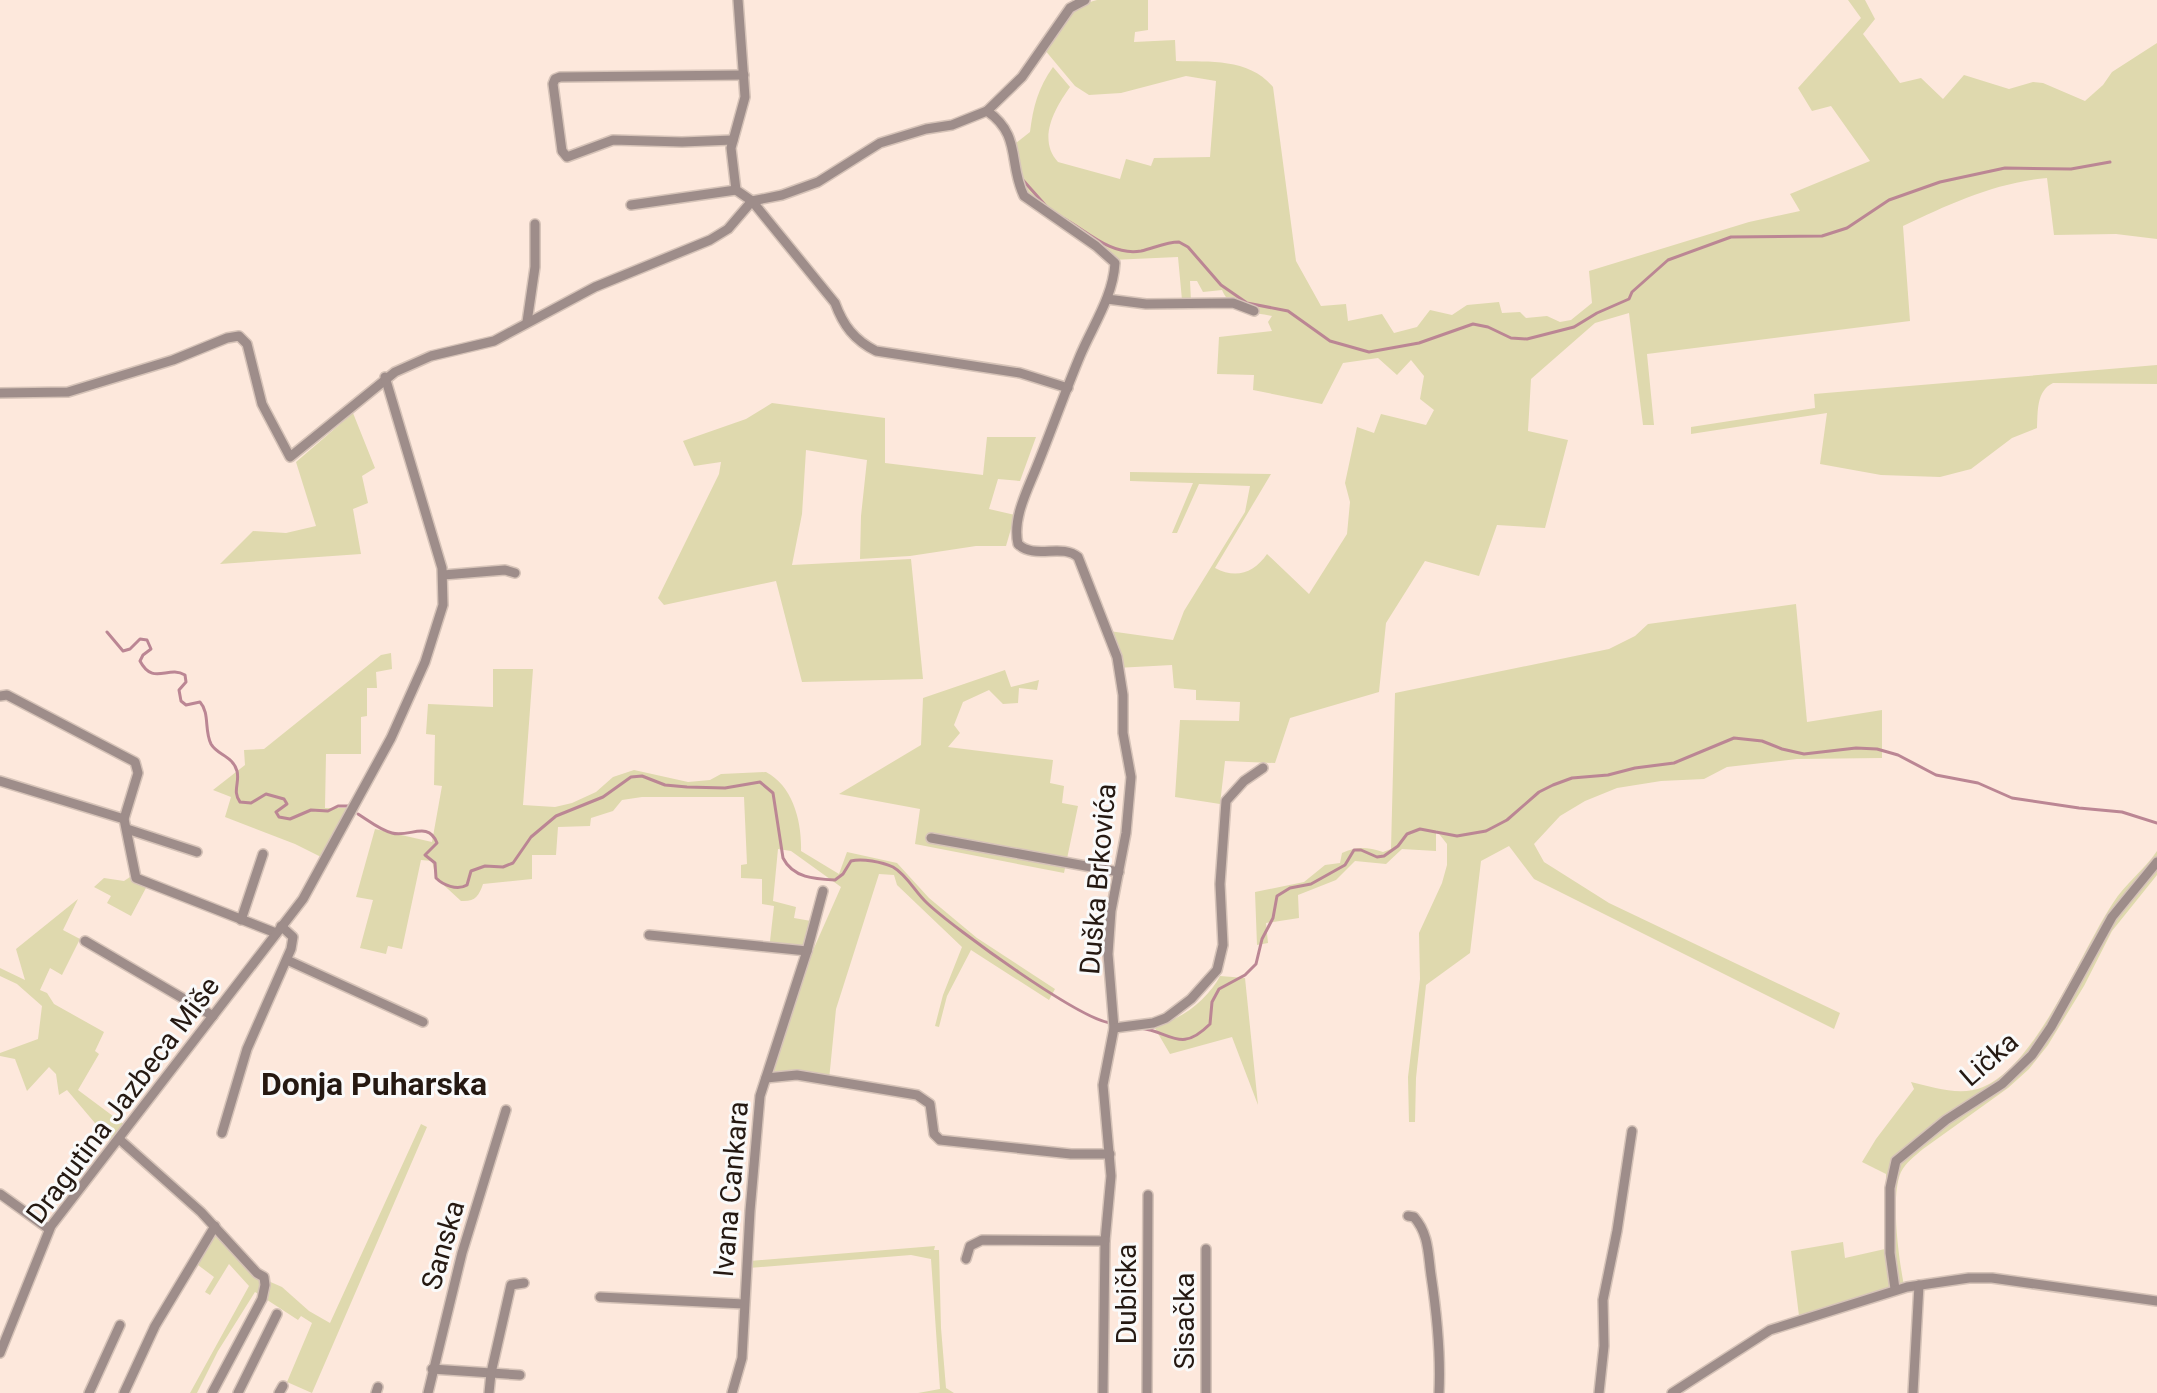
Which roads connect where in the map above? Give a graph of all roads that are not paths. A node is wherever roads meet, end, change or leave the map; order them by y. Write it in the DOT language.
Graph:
graph roads {
  1 [pos="738,0"];
  2 [pos="1085,0"];
  3 [pos="744,75"];
  4 [pos="987,111"];
  5 [pos="733,140"];
  6 [pos="736,190"];
  7 [pos="752,201"];
  8 [pos="631,205"];
  9 [pos="535,224"];
  10 [pos="1107,299"];
  11 [pos="1254,311"];
  12 [pos="527,322"];
  13 [pos="385,377"];
  14 [pos="1068,388"];
  15 [pos="0,393"];
  16 [pos="515,573"];
  17 [pos="443,575"];
  18 [pos="0,696"];
  19 [pos="1263,768"];
  20 [pos="0,781"];
  21 [pos="126,824"];
  22 [pos="931,838"];
  23 [pos="197,852"];
  24 [pos="263,854"];
  25 [pos="2157,862"];
  26 [pos="1119,872"];
  27 [pos="823,891"];
  28 [pos="241,920"];
  29 [pos="279,930"];
  30 [pos="649,935"];
  31 [pos="85,941"];
  32 [pos="807,951"];
  33 [pos="287,960"];
  34 [pos="213,1016"];
  35 [pos="423,1022"];
  36 [pos="1114,1028"];
  37 [pos="766,1078"];
  38 [pos="506,1110"];
  39 [pos="1632,1131"];
  40 [pos="222,1133"];
  41 [pos="119,1139"];
  42 [pos="1110,1154"];
  43 [pos="0,1194"];
  44 [pos="1148,1195"];
  45 [pos="1408,1216"];
  46 [pos="215,1226"];
  47 [pos="49,1229"];
  48 [pos="1105,1241"];
  49 [pos="1206,1249"];
  50 [pos="966,1259"];
  51 [pos="524,1283"];
  52 [pos="1919,1285"];
  53 [pos="1895,1289"];
  54 [pos="600,1297"];
  55 [pos="2157,1301"];
  56 [pos="744,1304"];
  57 [pos="277,1314"];
  58 [pos="120,1325"];
  59 [pos="0,1353"];
  60 [pos="432,1369"];
  61 [pos="491,1373"];
  62 [pos="520,1375"];
  63 [pos="89,1393"];
  64 [pos="124,1393"];
  65 [pos="212,1393"];
  66 [pos="238,1393"];
  67 [pos="428,1393"];
  68 [pos="489,1393"];
  69 [pos="732,1393"];
  70 [pos="1103,1393"];
  71 [pos="1147,1393"];
  72 [pos="1206,1393"];
  73 [pos="1439,1393"];
  74 [pos="1599,1393"];
  75 [pos="1672,1393"];
  76 [pos="1913,1393"];
  1 -- 3 [label="street"];
  2 -- 4 [label="street"];
  3 -- 5 [label="street"];
  3 -- 5 [label="street"];
  4 -- 7 [label="street"];
  4 -- 10 [label="street, Duška Brkovića"];
  5 -- 6 [label="street"];
  6 -- 7 [label="street"];
  6 -- 8 [label="street"];
  7 -- 12 [label="street"];
  7 -- 14 [label="street"];
  9 -- 12 [label="street"];
  10 -- 11 [label="street"];
  10 -- 14 [label="street, Duška Brkovića"];
  12 -- 13 [label="street"];
  13 -- 15 [label="street"];
  13 -- 17 [label="street, Dragutina Jazbeca Miše"];
  14 -- 26 [label="street, Duška Brkovića"];
  16 -- 17 [label="street"];
  17 -- 29 [label="street, Dragutina Jazbeca Miše"];
  18 -- 21 [label="street"];
  19 -- 36 [label="street"];
  20 -- 21 [label="street"];
  21 -- 23 [label="street"];
  21 -- 28 [label="street"];
  22 -- 26 [label="street"];
  24 -- 28 [label="street"];
  25 -- 53 [label="street, Lička"];
  26 -- 36 [label="street, Duška Brkovića"];
  27 -- 32 [label="street, Ivana Cankara"];
  28 -- 29 [label="street"];
  29 -- 33 [label="street"];
  29 -- 34 [label="street, Dragutina Jazbeca Miše"];
  30 -- 32 [label="street"];
  31 -- 34 [label="street"];
  32 -- 37 [label="street, Ivana Cankara"];
  33 -- 35 [label="street"];
  33 -- 40 [label="street, Dragutina Jazbeca Miše"];
  34 -- 41 [label="street, Dragutina Jazbeca Miše"];
  36 -- 42 [label="street, Duška Brkovića"];
  37 -- 42 [label="street, Ivana Cankara"];
  37 -- 56 [label="street, Ivana Cankara"];
  38 -- 60 [label="street, Sanska"];
  39 -- 74 [label="street"];
  41 -- 46 [label="street"];
  41 -- 47 [label="street, Dragutina Jazbeca Miše"];
  42 -- 48 [label="street, Duška Brkovića"];
  43 -- 47 [label="street"];
  44 -- 71 [label="street, Dubička"];
  45 -- 73 [label="street"];
  46 -- 64 [label="street"];
  46 -- 65 [label="street"];
  47 -- 59 [label="street, Dragutina Jazbeca Miše"];
  48 -- 50 [label="street"];
  48 -- 70 [label="street, Duška Brkovića"];
  49 -- 72 [label="street, Sisačka"];
  51 -- 61 [label="street"];
  52 -- 53 [label="street"];
  52 -- 55 [label="street"];
  52 -- 76 [label="street"];
  53 -- 75 [label="street"];
  54 -- 56 [label="street, Ivana Cankara"];
  56 -- 69 [label="street, Ivana Cankara"];
  57 -- 66 [label="street"];
  58 -- 63 [label="street"];
  60 -- 61 [label="street"];
  60 -- 67 [label="street, Sanska"];
  61 -- 62 [label="street"];
  61 -- 68 [label="street"];
}
